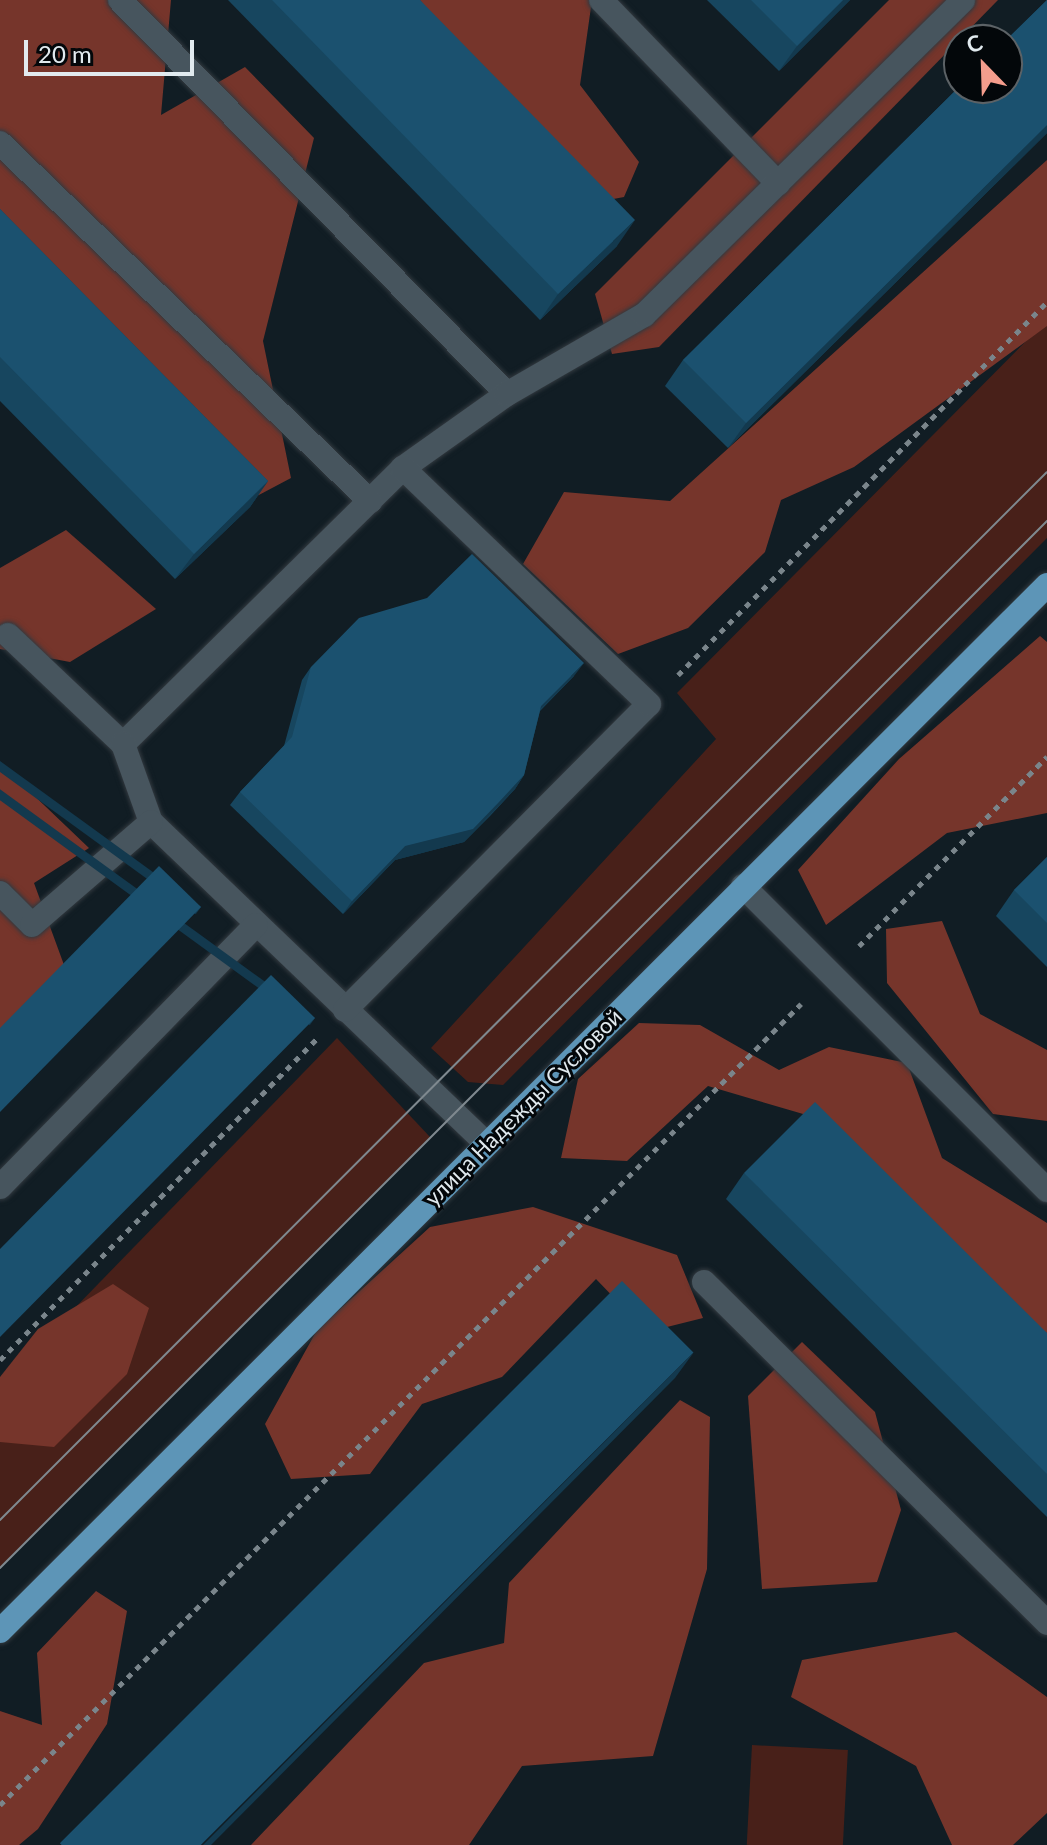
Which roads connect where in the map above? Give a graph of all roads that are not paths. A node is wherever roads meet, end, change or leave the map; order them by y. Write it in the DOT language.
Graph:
graph roads {
  1 [pos="120,0"];
  2 [pos="601,0"];
  3 [pos="963,0"];
  4 [pos="0,143"];
  5 [pos="778,183"];
  6 [pos="507,394"];
  7 [pos="403,468"];
  8 [pos="370,501"];
  9 [pos="1047,585"];
  10 [pos="8,635"];
  11 [pos="123,744"];
  12 [pos="151,822"];
  13 [pos="743,886"];
  14 [pos="0,893"];
  15 [pos="256,925"];
  16 [pos="345,1010"];
  17 [pos="487,1144"];
  18 [pos="0,1187"];
  19 [pos="1047,1190"];
  20 [pos="704,1282"];
  21 [pos="1047,1623"];
  22 [pos="0,1631"];
  1 -- 6 [label="lane"];
  2 -- 5 [label="lane"];
  3 -- 5 [label="lane"];
  4 -- 8 [label="lane"];
  5 -- 6 [label="lane"];
  6 -- 7 [label="lane"];
  7 -- 8 [label="lane"];
  7 -- 16 [label="lane"];
  8 -- 11 [label="lane"];
  9 -- 13 [label="main road, улица Надежды Сусловой"];
  10 -- 11 [label="lane"];
  11 -- 12 [label="lane"];
  12 -- 14 [label="lane"];
  12 -- 15 [label="lane"];
  13 -- 17 [label="main road, улица Надежды Сусловой"];
  13 -- 19 [label="lane"];
  15 -- 16 [label="lane"];
  15 -- 18 [label="lane"];
  16 -- 17 [label="lane"];
  17 -- 22 [label="main road, улица Надежды Сусловой"];
  20 -- 21 [label="lane"];
}
